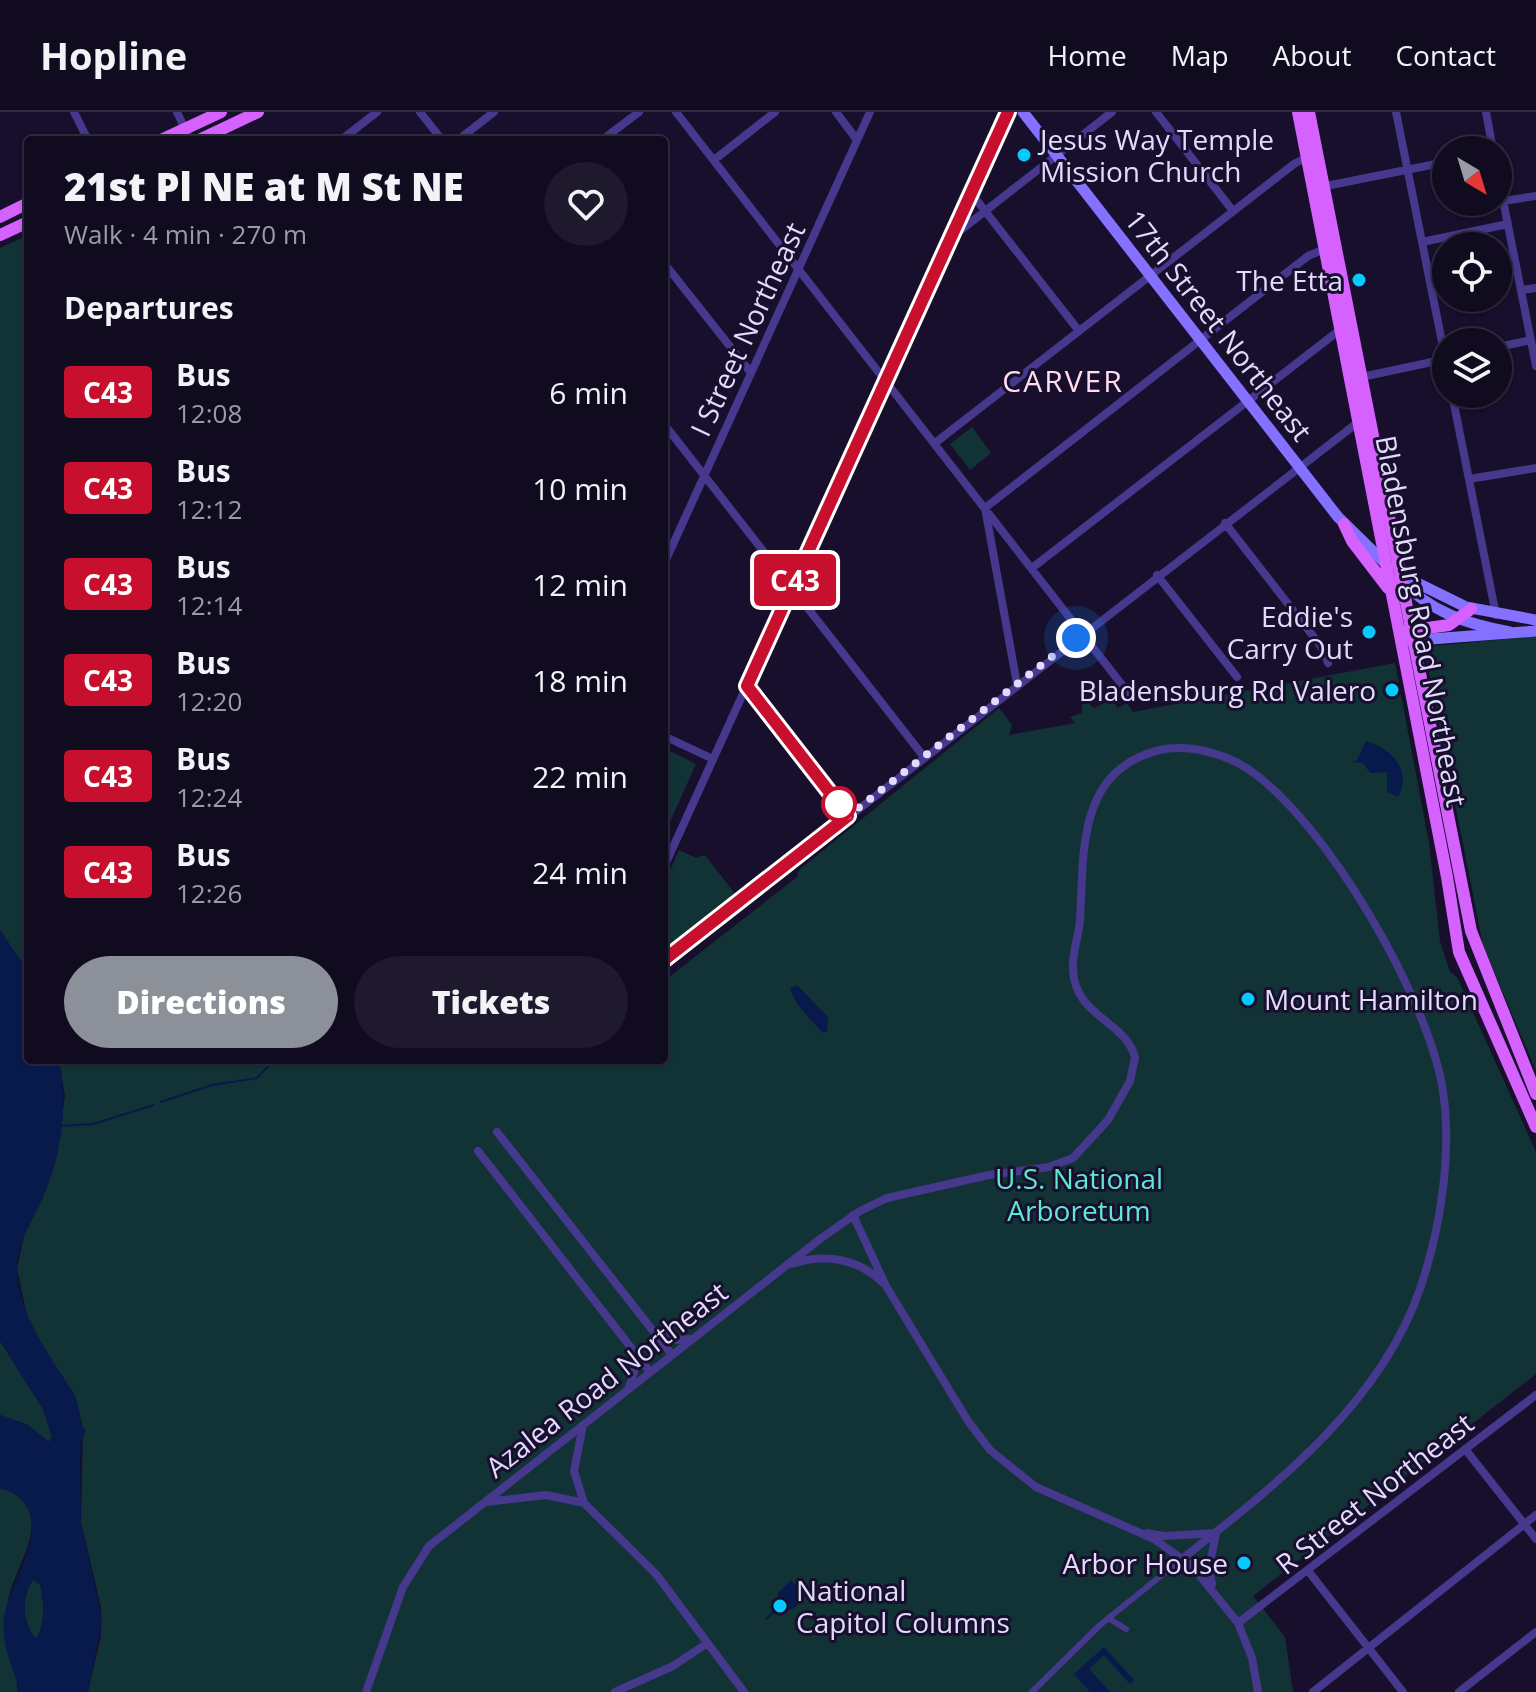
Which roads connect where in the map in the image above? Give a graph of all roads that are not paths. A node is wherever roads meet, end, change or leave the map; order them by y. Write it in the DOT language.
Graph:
graph roads {
  1 [pos="74,112"];
  2 [pos="177,112"];
  3 [pos="221,112"];
  4 [pos="258,112"];
  5 [pos="377,112"];
  6 [pos="420,112"];
  7 [pos="494,112"];
  8 [pos="639,112"];
  9 [pos="676,112"];
  10 [pos="775,112"];
  11 [pos="836,112"];
  12 [pos="870,112"];
  13 [pos="1008,112"];
  14 [pos="1023,112"];
  15 [pos="1112,112"];
  16 [pos="1156,112"];
  17 [pos="1298,112"];
  18 [pos="1309,112"];
  19 [pos="1396,112"];
  20 [pos="1486,112"];
  21 [pos="188,134"];
  22 [pos="86,136"];
  23 [pos="207,136"];
  24 [pos="346,136"];
  25 [pos="439,136"];
  26 [pos="463,136"];
  27 [pos="607,136"];
  28 [pos="1490,136"];
  29 [pos="857,140"];
  30 [pos="1056,155"];
  31 [pos="1312,155"];
  32 [pos="714,160"];
  33 [pos="1432,165"];
  34 [pos="1408,170"];
  35 [pos="1318,187"];
  36 [pos="971,193"];
  37 [pos="1536,196"];
  38 [pos="1512,200"];
  39 [pos="24,207"];
  40 [pos="985,211"];
  41 [pos="1233,211"];
  42 [pos="1506,216"];
  43 [pos="0,217"];
  44 [pos="24,224"];
  45 [pos="1508,224"];
  46 [pos="0,235"];
  47 [pos="951,238"];
  48 [pos="1422,242"];
  49 [pos="1325,249"];
  50 [pos="668,268"];
  51 [pos="798,269"];
  52 [pos="1150,276"];
  53 [pos="1536,288"];
  54 [pos="1521,290"];
  55 [pos="1346,328"];
  56 [pos="1439,328"];
  57 [pos="1079,331"];
  58 [pos="1201,340"];
  59 [pos="1531,340"];
  60 [pos="1512,344"];
  61 [pos="1432,363"];
  62 [pos="1536,366"];
  63 [pos="751,373"];
  64 [pos="1356,378"];
  65 [pos="886,380"];
  66 [pos="1247,400"];
  67 [pos="1455,408"];
  68 [pos="1364,420"];
  69 [pos="668,429"];
  70 [pos="935,443"];
  71 [pos="1298,465"];
  72 [pos="1536,468"];
  73 [pos="704,476"];
  74 [pos="1469,479"];
  75 [pos="985,508"];
  76 [pos="1225,523"];
  77 [pos="1344,524"];
  78 [pos="668,555"];
  79 [pos="1385,563"];
  80 [pos="1032,568"];
  81 [pos="1157,575"];
  82 [pos="1403,579"];
  83 [pos="791,587"];
  84 [pos="1390,591"];
  85 [pos="1471,609"];
  86 [pos="1496,615"];
  87 [pos="1458,620"];
  88 [pos="1536,620"];
  89 [pos="1536,631"];
  90 [pos="1510,632"];
  91 [pos="1082,633"];
  92 [pos="1406,636"];
  93 [pos="1328,663"];
  94 [pos="1237,677"];
  95 [pos="1017,684"];
  96 [pos="747,686"];
  97 [pos="1133,699"];
  98 [pos="668,738"];
  99 [pos="924,757"];
  100 [pos="713,759"];
  101 [pos="1433,775"];
  102 [pos="848,816"];
  103 [pos="668,858"];
  104 [pos="668,957"];
  105 [pos="1536,1094"];
  106 [pos="1536,1127"];
  107 [pos="497,1132"];
  108 [pos="478,1151"];
  109 [pos="853,1215"];
  110 [pos="784,1268"];
  111 [pos="886,1286"];
  112 [pos="652,1330"];
  113 [pos="694,1338"];
  114 [pos="630,1346"];
  115 [pos="672,1355"];
  116 [pos="650,1372"];
  117 [pos="627,1390"];
  118 [pos="1536,1395"];
  119 [pos="583,1424"];
  120 [pos="1465,1449"];
  121 [pos="483,1502"];
  122 [pos="584,1503"];
  123 [pos="1536,1515"];
  124 [pos="1524,1524"];
  125 [pos="1139,1532"];
  126 [pos="1216,1533"];
  127 [pos="1536,1539"];
  128 [pos="1183,1558"];
  129 [pos="1309,1572"];
  130 [pos="1216,1592"];
  131 [pos="1108,1618"];
  132 [pos="1238,1623"];
  133 [pos="1126,1629"];
  134 [pos="1536,1632"];
  135 [pos="706,1644"];
  136 [pos="1368,1646"];
  137 [pos="366,1692"];
  138 [pos="615,1692"];
  139 [pos="744,1692"];
  140 [pos="1032,1692"];
  141 [pos="1258,1692"];
  142 [pos="1313,1692"];
  143 [pos="1403,1692"];
  144 [pos="1459,1692"];
  1 -- 22 [label="street"];
  2 -- 21 [label="street"];
  3 -- 21 [label="main road"];
  4 -- 23 [label="main road"];
  5 -- 24 [label="street"];
  6 -- 25 [label="street"];
  7 -- 26 [label="street"];
  8 -- 27 [label="street"];
  9 -- 32 [label="street"];
  10 -- 32 [label="street"];
  11 -- 29 [label="street"];
  12 -- 29 [label="street, I Street Northeast"];
  13 -- 36 [label="street"];
  14 -- 30 [label="main road, 17th Street Northeast"];
  15 -- 30 [label="street"];
  16 -- 41 [label="street"];
  17 -- 31 [label="main road, Bladensburg Road Northeast"];
  18 -- 31 [label="main road, Bladensburg Road Northeast"];
  19 -- 34 [label="street"];
  20 -- 28 [label="street"];
  29 -- 51 [label="street, I Street Northeast"];
  30 -- 40 [label="street"];
  30 -- 52 [label="main road, 17th Street Northeast"];
  31 -- 35 [label="main road, Bladensburg Road Northeast"];
  31 -- 41 [label="street"];
  32 -- 51 [label="street"];
  33 -- 34 [label="street"];
  34 -- 35 [label="street"];
  34 -- 48 [label="street"];
  35 -- 49 [label="main road, Bladensburg Road Northeast"];
  35 -- 55 [label="main road, Bladensburg Road Northeast"];
  36 -- 40 [label="street"];
  36 -- 47 [label="street"];
  37 -- 38 [label="street"];
  39 -- 43 [label="main road"];
  40 -- 47 [label="street"];
  40 -- 57 [label="street"];
  41 -- 52 [label="street"];
  42 -- 45 [label="street"];
  44 -- 46 [label="main road"];
  45 -- 48 [label="street"];
  45 -- 54 [label="street"];
  47 -- 65 [label="street"];
  48 -- 56 [label="street"];
  49 -- 55 [label="main road, Bladensburg Road Northeast"];
  49 -- 58 [label="street"];
  50 -- 63 [label="street"];
  51 -- 63 [label="street, I Street Northeast"];
  51 -- 65 [label="street"];
  52 -- 57 [label="street"];
  52 -- 58 [label="main road, 17th Street Northeast"];
  53 -- 54 [label="street"];
  54 -- 59 [label="street"];
  55 -- 64 [label="main road, Bladensburg Road Northeast"];
  55 -- 66 [label="street"];
  57 -- 70 [label="street"];
  58 -- 66 [label="main road, 17th Street Northeast"];
  58 -- 75 [label="street"];
  59 -- 60 [label="street"];
  59 -- 62 [label="street"];
  61 -- 64 [label="street"];
  63 -- 73 [label="street, I Street Northeast"];
  64 -- 68 [label="main road, Bladensburg Road Northeast"];
  65 -- 70 [label="street"];
  65 -- 83 [label="street"];
  66 -- 71 [label="main road, 17th Street Northeast"];
  66 -- 80 [label="street"];
  67 -- 74 [label="street"];
  68 -- 71 [label="street"];
  68 -- 79 [label="main road, Bladensburg Road Northeast"];
  68 -- 82 [label="main road, Bladensburg Road Northeast"];
  69 -- 73 [label="street"];
  70 -- 75 [label="street"];
  71 -- 76 [label="street"];
  71 -- 77 [label="main road, 17th Street Northeast"];
  72 -- 74 [label="street"];
  73 -- 78 [label="street, I Street Northeast"];
  73 -- 83 [label="street"];
  74 -- 86 [label="street"];
  75 -- 80 [label="street"];
  75 -- 95 [label="street"];
  76 -- 81 [label="street"];
  76 -- 93 [label="street"];
  77 -- 79 [label="main road, 17th Street Northeast"];
  77 -- 84 [label="main road"];
  79 -- 82 [label="main road, 17th Street Northeast"];
  79 -- 84 [label="main road, Bladensburg Road Northeast"];
  80 -- 91 [label="street"];
  81 -- 91 [label="street"];
  81 -- 94 [label="street"];
  82 -- 85 [label="main road"];
  82 -- 87 [label="main road"];
  82 -- 92 [label="main road, Bladensburg Road Northeast"];
  83 -- 96 [label="street"];
  83 -- 99 [label="street"];
  84 -- 92 [label="main road, Bladensburg Road Northeast"];
  85 -- 86 [label="main road"];
  85 -- 87 [label="main road"];
  86 -- 88 [label="main road"];
  87 -- 90 [label="main road"];
  87 -- 92 [label="main road"];
  89 -- 90 [label="main road"];
  90 -- 92 [label="main road"];
  91 -- 95 [label="street"];
  91 -- 97 [label="street"];
  92 -- 101 [label="main road, Bladensburg Road Northeast"];
  95 -- 99 [label="street"];
  96 -- 100 [label="street"];
  96 -- 102 [label="street"];
  98 -- 100 [label="street"];
  99 -- 102 [label="street"];
  100 -- 103 [label="street"];
  101 -- 105 [label="main road, Bladensburg Road Northeast"];
  101 -- 106 [label="main road, Bladensburg Road Northeast"];
  102 -- 104 [label="street"];
  107 -- 112 [label="street"];
  108 -- 114 [label="street"];
  109 -- 110 [label="street, Azalea Road Northeast"];
  109 -- 111 [label="street"];
  109 -- 126 [label="street, Azalea Road Northeast"];
  110 -- 111 [label="street, Azalea Road Northeast"];
  110 -- 113 [label="street, Azalea Road Northeast"];
  111 -- 125 [label="street"];
  112 -- 113 [label="street"];
  112 -- 115 [label="street"];
  113 -- 115 [label="street, Azalea Road Northeast"];
  114 -- 116 [label="street"];
  114 -- 117 [label="street"];
  115 -- 116 [label="street, Azalea Road Northeast"];
  116 -- 117 [label="street, Azalea Road Northeast"];
  117 -- 119 [label="street, Azalea Road Northeast"];
  118 -- 120 [label="street, R Street Northeast"];
  119 -- 121 [label="street, Azalea Road Northeast"];
  119 -- 122 [label="street"];
  120 -- 124 [label="street"];
  120 -- 129 [label="street, R Street Northeast"];
  121 -- 122 [label="street"];
  121 -- 137 [label="street, Azalea Road Northeast"];
  122 -- 135 [label="street"];
  123 -- 124 [label="street"];
  124 -- 127 [label="street"];
  124 -- 136 [label="street"];
  125 -- 126 [label="street"];
  125 -- 128 [label="street"];
  126 -- 128 [label="street, Azalea Road Northeast"];
  126 -- 130 [label="street"];
  128 -- 130 [label="street"];
  128 -- 131 [label="street, Azalea Road Northeast"];
  129 -- 132 [label="street, R Street Northeast"];
  129 -- 136 [label="street"];
  130 -- 132 [label="street"];
  131 -- 133 [label="street"];
  131 -- 140 [label="street, Azalea Road Northeast"];
  132 -- 141 [label="street"];
  134 -- 144 [label="street"];
  135 -- 138 [label="street"];
  135 -- 139 [label="street"];
  136 -- 142 [label="street"];
  136 -- 143 [label="street"];
}
